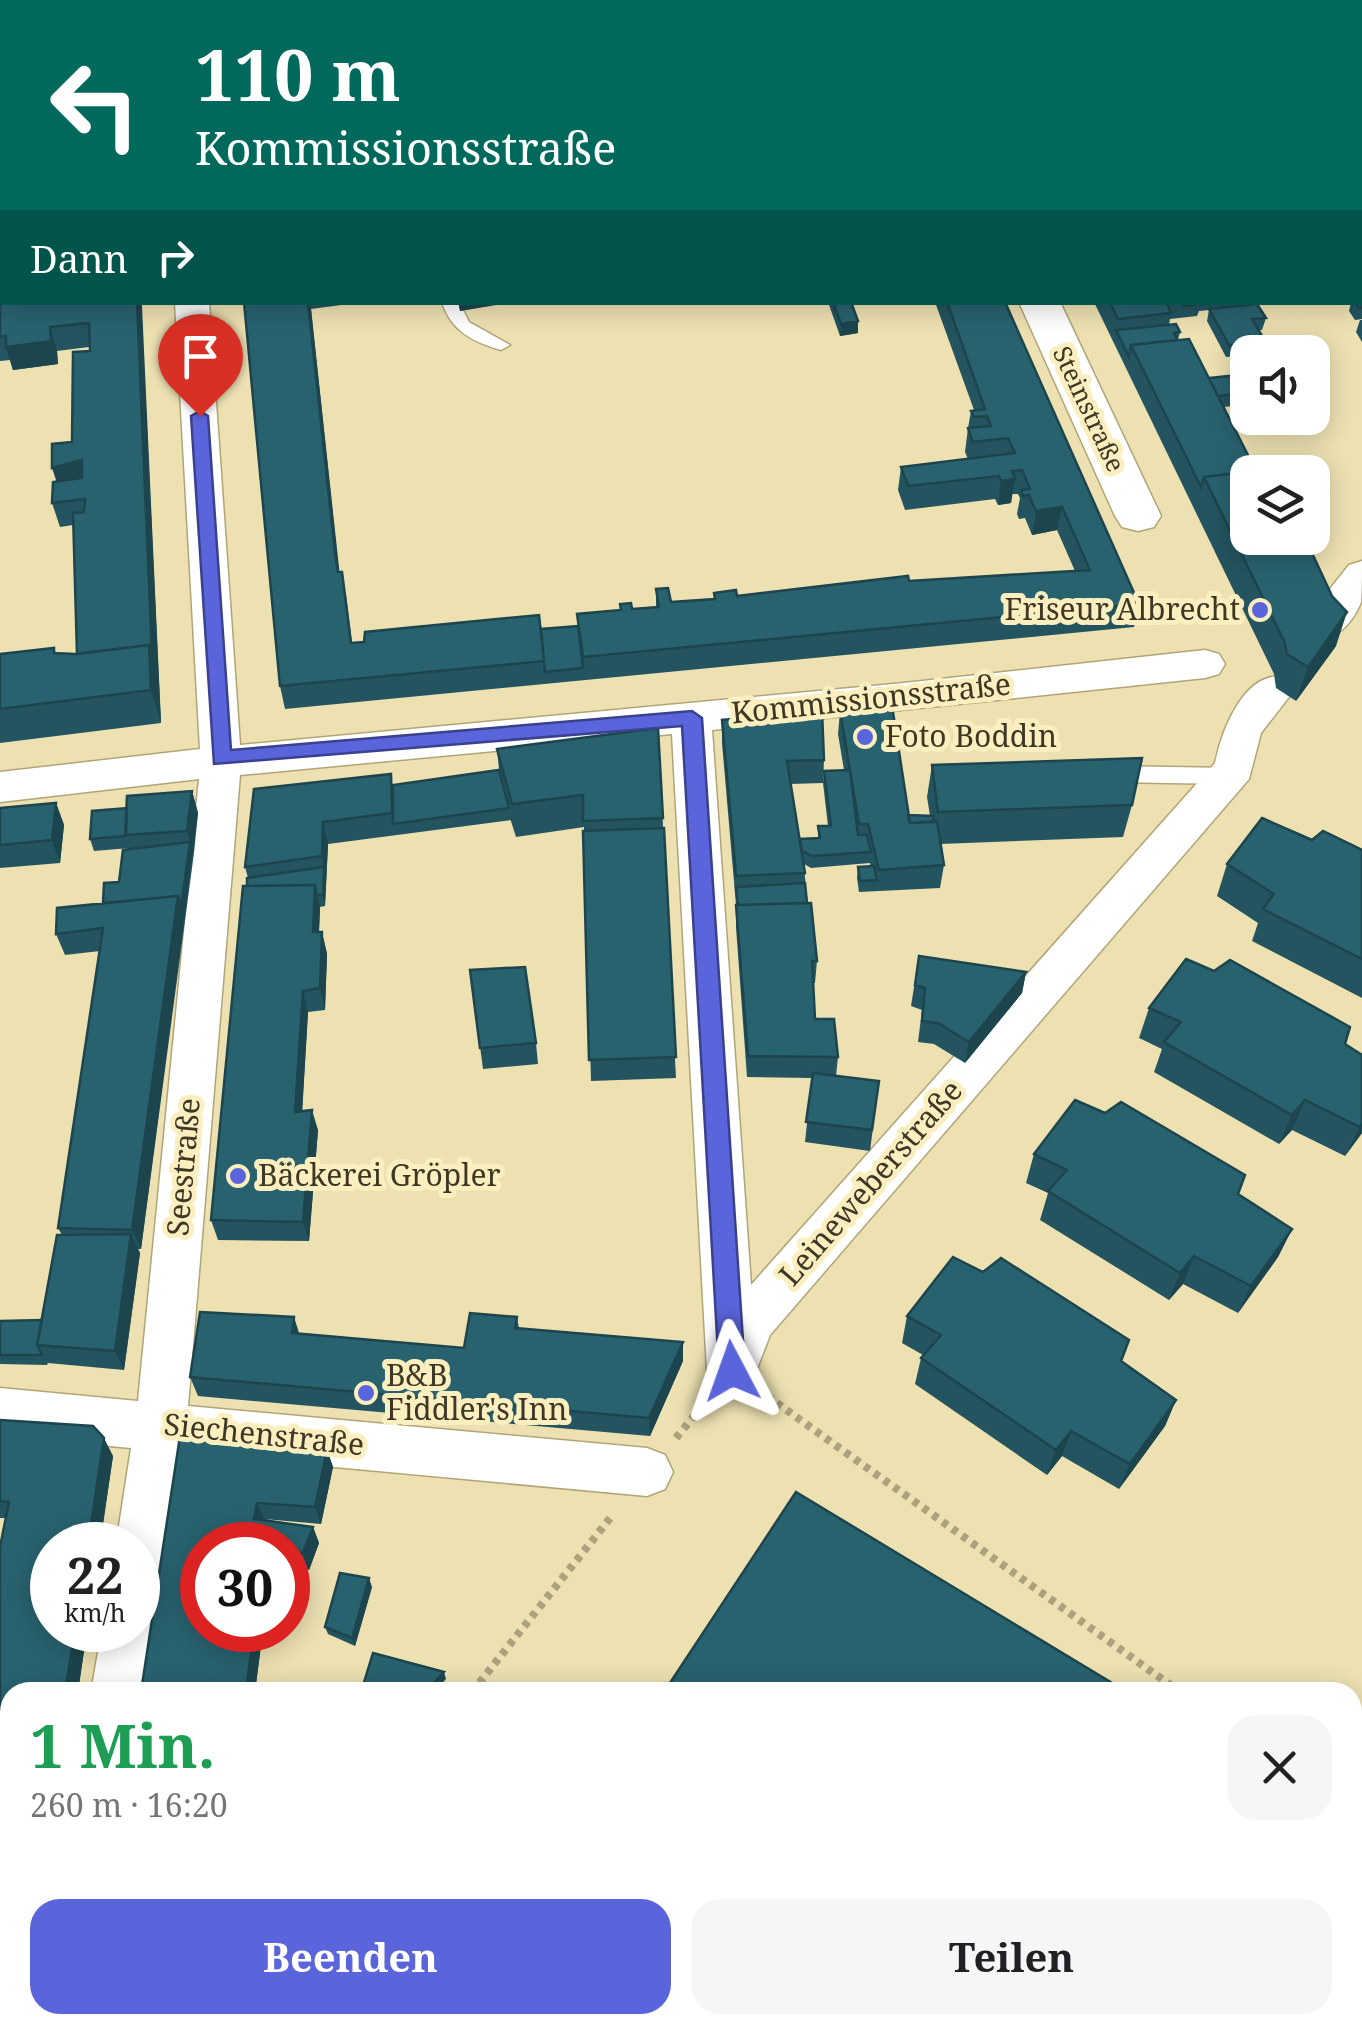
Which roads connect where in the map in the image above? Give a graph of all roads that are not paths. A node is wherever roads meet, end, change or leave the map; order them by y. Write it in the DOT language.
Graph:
graph roads {
  1 [pos="192,305"];
  2 [pos="451,305"];
  3 [pos="1040,305"];
  4 [pos="500,344"];
  5 [pos="1138,516"];
  6 [pos="1362,574"];
  7 [pos="1320,629"];
  8 [pos="1204,664"];
  9 [pos="1276,688"];
  10 [pos="692,718"];
  11 [pos="221,759"];
  12 [pos="1096,774"];
  13 [pos="1228,776"];
  14 [pos="0,787"];
  15 [pos="0,1412"];
  16 [pos="160,1424"];
  17 [pos="647,1472"];
  18 [pos="146,1522"];
  19 [pos="125,1652"];
  20 [pos="121,1682"];
  1 -- 11 [label="street, Seestraße"];
  2 -- 4 [label="lane"];
  3 -- 5 [label="main road, Steinstraße"];
  6 -- 7 [label="street"];
  8 -- 10 [label="street, Kommissionsstraße"];
  9 -- 13 [label="street, Leineweberstraße"];
  10 -- 11 [label="street, Kommissionsstraße"];
  10 -- 13 [label="street, Leineweberstraße"];
  11 -- 14 [label="street, Kommissionsstraße"];
  11 -- 16 [label="street, Seestraße"];
  12 -- 13 [label="lane"];
  15 -- 16 [label="street, Siechenstraße"];
  16 -- 17 [label="street, Siechenstraße"];
  16 -- 18 [label="street, Seestraße"];
  19 -- 20 [label="street"];
}
